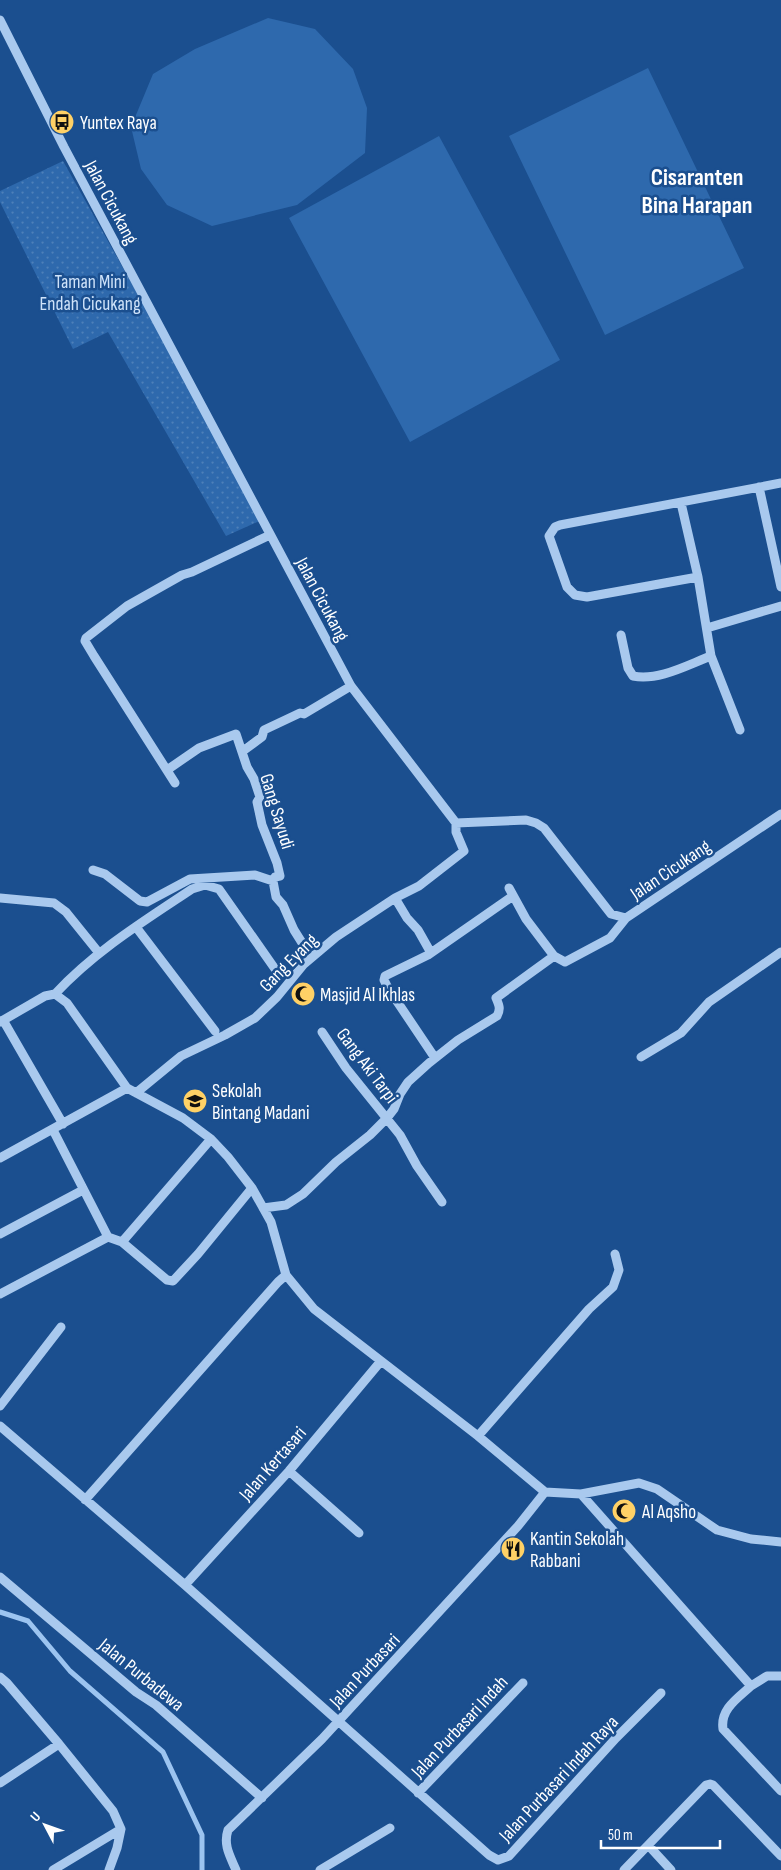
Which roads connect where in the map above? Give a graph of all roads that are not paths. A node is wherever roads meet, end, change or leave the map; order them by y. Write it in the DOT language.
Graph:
graph roads {
  1 [pos="0,20"];
  2 [pos="781,483"];
  3 [pos="759,487"];
  4 [pos="681,503"];
  5 [pos="270,535"];
  6 [pos="698,578"];
  7 [pos="781,587"];
  8 [pos="781,606"];
  9 [pos="707,628"];
  10 [pos="621,635"];
  11 [pos="711,656"];
  12 [pos="351,686"];
  13 [pos="740,730"];
  14 [pos="243,751"];
  15 [pos="167,770"];
  16 [pos="175,783"];
  17 [pos="781,814"];
  18 [pos="456,823"];
  19 [pos="94,870"];
  20 [pos="273,881"];
  21 [pos="0,898"];
  22 [pos="394,898"];
  23 [pos="626,918"];
  24 [pos="136,927"];
  25 [pos="781,952"];
  26 [pos="99,953"];
  27 [pos="431,953"];
  28 [pos="554,956"];
  29 [pos="312,957"];
  30 [pos="280,976"];
  31 [pos="55,994"];
  32 [pos="2,1021"];
  33 [pos="215,1031"];
  34 [pos="322,1032"];
  35 [pos="642,1056"];
  36 [pos="435,1058"];
  37 [pos="131,1091"];
  38 [pos="386,1118"];
  39 [pos="63,1124"];
  40 [pos="53,1130"];
  41 [pos="211,1139"];
  42 [pos="1,1155"];
  43 [pos="252,1188"];
  44 [pos="83,1190"];
  45 [pos="442,1202"];
  46 [pos="263,1208"];
  47 [pos="0,1234"];
  48 [pos="108,1237"];
  49 [pos="122,1242"];
  50 [pos="615,1254"];
  51 [pos="286,1275"];
  52 [pos="0,1294"];
  53 [pos="61,1327"];
  54 [pos="382,1360"];
  55 [pos="0,1406"];
  56 [pos="0,1426"];
  57 [pos="478,1436"];
  58 [pos="289,1471"];
  59 [pos="544,1492"];
  60 [pos="581,1494"];
  61 [pos="85,1500"];
  62 [pos="359,1533"];
  63 [pos="781,1542"];
  64 [pos="0,1577"];
  65 [pos="185,1585"];
  66 [pos="781,1676"];
  67 [pos="0,1677"];
  68 [pos="522,1683"];
  69 [pos="751,1686"];
  70 [pos="662,1693"];
  71 [pos="338,1722"];
  72 [pos="60,1744"];
  73 [pos="0,1783"];
  74 [pos="781,1791"];
  75 [pos="418,1793"];
  76 [pos="262,1798"];
  77 [pos="390,1828"];
  78 [pos="122,1829"];
  79 [pos="648,1845"];
  80 [pos="781,1856"];
  81 [pos="53,1870"];
  82 [pos="109,1870"];
  83 [pos="236,1870"];
  84 [pos="320,1870"];
  85 [pos="624,1870"];
  86 [pos="671,1870"];
  1 -- 5 [label="street, Jalan Cicukang"];
  2 -- 3 [label="street"];
  3 -- 4 [label="street"];
  3 -- 7 [label="street"];
  4 -- 6 [label="street"];
  4 -- 6 [label="street"];
  5 -- 12 [label="street, Jalan Cicukang"];
  5 -- 15 [label="street"];
  6 -- 9 [label="street"];
  8 -- 9 [label="street"];
  9 -- 11 [label="street"];
  10 -- 11 [label="street"];
  11 -- 13 [label="street"];
  12 -- 14 [label="street"];
  12 -- 18 [label="street, Jalan Cicukang"];
  14 -- 15 [label="street, Gang Sayudi"];
  14 -- 20 [label="street, Gang Sayudi"];
  15 -- 16 [label="street"];
  17 -- 23 [label="street, Jalan Cicukang"];
  18 -- 22 [label="street, Gang Eyang"];
  18 -- 23 [label="street, Jalan Cicukang"];
  19 -- 20 [label="street"];
  20 -- 29 [label="street"];
  21 -- 26 [label="street"];
  22 -- 27 [label="street"];
  22 -- 29 [label="street, Gang Eyang"];
  23 -- 28 [label="street"];
  24 -- 26 [label="street"];
  24 -- 30 [label="street"];
  24 -- 33 [label="street"];
  25 -- 35 [label="street"];
  26 -- 31 [label="street"];
  27 -- 28 [label="street"];
  27 -- 36 [label="street"];
  28 -- 36 [label="street"];
  29 -- 37 [label="street, Gang Eyang"];
  31 -- 32 [label="street"];
  31 -- 37 [label="street"];
  32 -- 39 [label="street"];
  34 -- 38 [label="street, Gang Aki Tarpi"];
  36 -- 38 [label="street"];
  37 -- 39 [label="street, Gang Eyang"];
  37 -- 41 [label="street"];
  38 -- 45 [label="street, Gang Aki Tarpi"];
  38 -- 46 [label="street"];
  39 -- 40 [label="street, Gang Eyang"];
  40 -- 42 [label="street, Gang Eyang"];
  40 -- 44 [label="street"];
  41 -- 43 [label="street"];
  41 -- 49 [label="street"];
  43 -- 46 [label="street"];
  43 -- 49 [label="street"];
  44 -- 47 [label="street"];
  44 -- 48 [label="street"];
  46 -- 51 [label="street"];
  48 -- 49 [label="street"];
  48 -- 52 [label="street"];
  50 -- 57 [label="street"];
  51 -- 54 [label="street"];
  51 -- 61 [label="street"];
  53 -- 55 [label="street"];
  54 -- 57 [label="street"];
  54 -- 58 [label="street, Jalan Kertasari"];
  56 -- 61 [label="street, Jalan Purbasari Indah Raya"];
  57 -- 59 [label="street"];
  58 -- 62 [label="street"];
  58 -- 65 [label="street, Jalan Kertasari"];
  59 -- 60 [label="street"];
  59 -- 71 [label="street, Jalan Purbasari"];
  60 -- 63 [label="street"];
  60 -- 69 [label="street"];
  61 -- 65 [label="street, Jalan Purbasari Indah Raya"];
  64 -- 76 [label="street, Jalan Purbadewa"];
  65 -- 71 [label="street, Jalan Purbasari Indah Raya"];
  66 -- 69 [label="street"];
  67 -- 72 [label="street"];
  68 -- 75 [label="street, Jalan Purbasari Indah"];
  69 -- 74 [label="street"];
  70 -- 75 [label="street, Jalan Purbasari Indah Raya"];
  71 -- 75 [label="street, Jalan Purbasari Indah Raya"];
  71 -- 76 [label="street, Jalan Purbasari"];
  72 -- 73 [label="street"];
  72 -- 78 [label="street"];
  76 -- 83 [label="street, Jalan Purbasari"];
  77 -- 84 [label="street"];
  78 -- 81 [label="street"];
  78 -- 82 [label="street"];
  79 -- 80 [label="street"];
  79 -- 85 [label="street"];
  79 -- 86 [label="street"];
}
